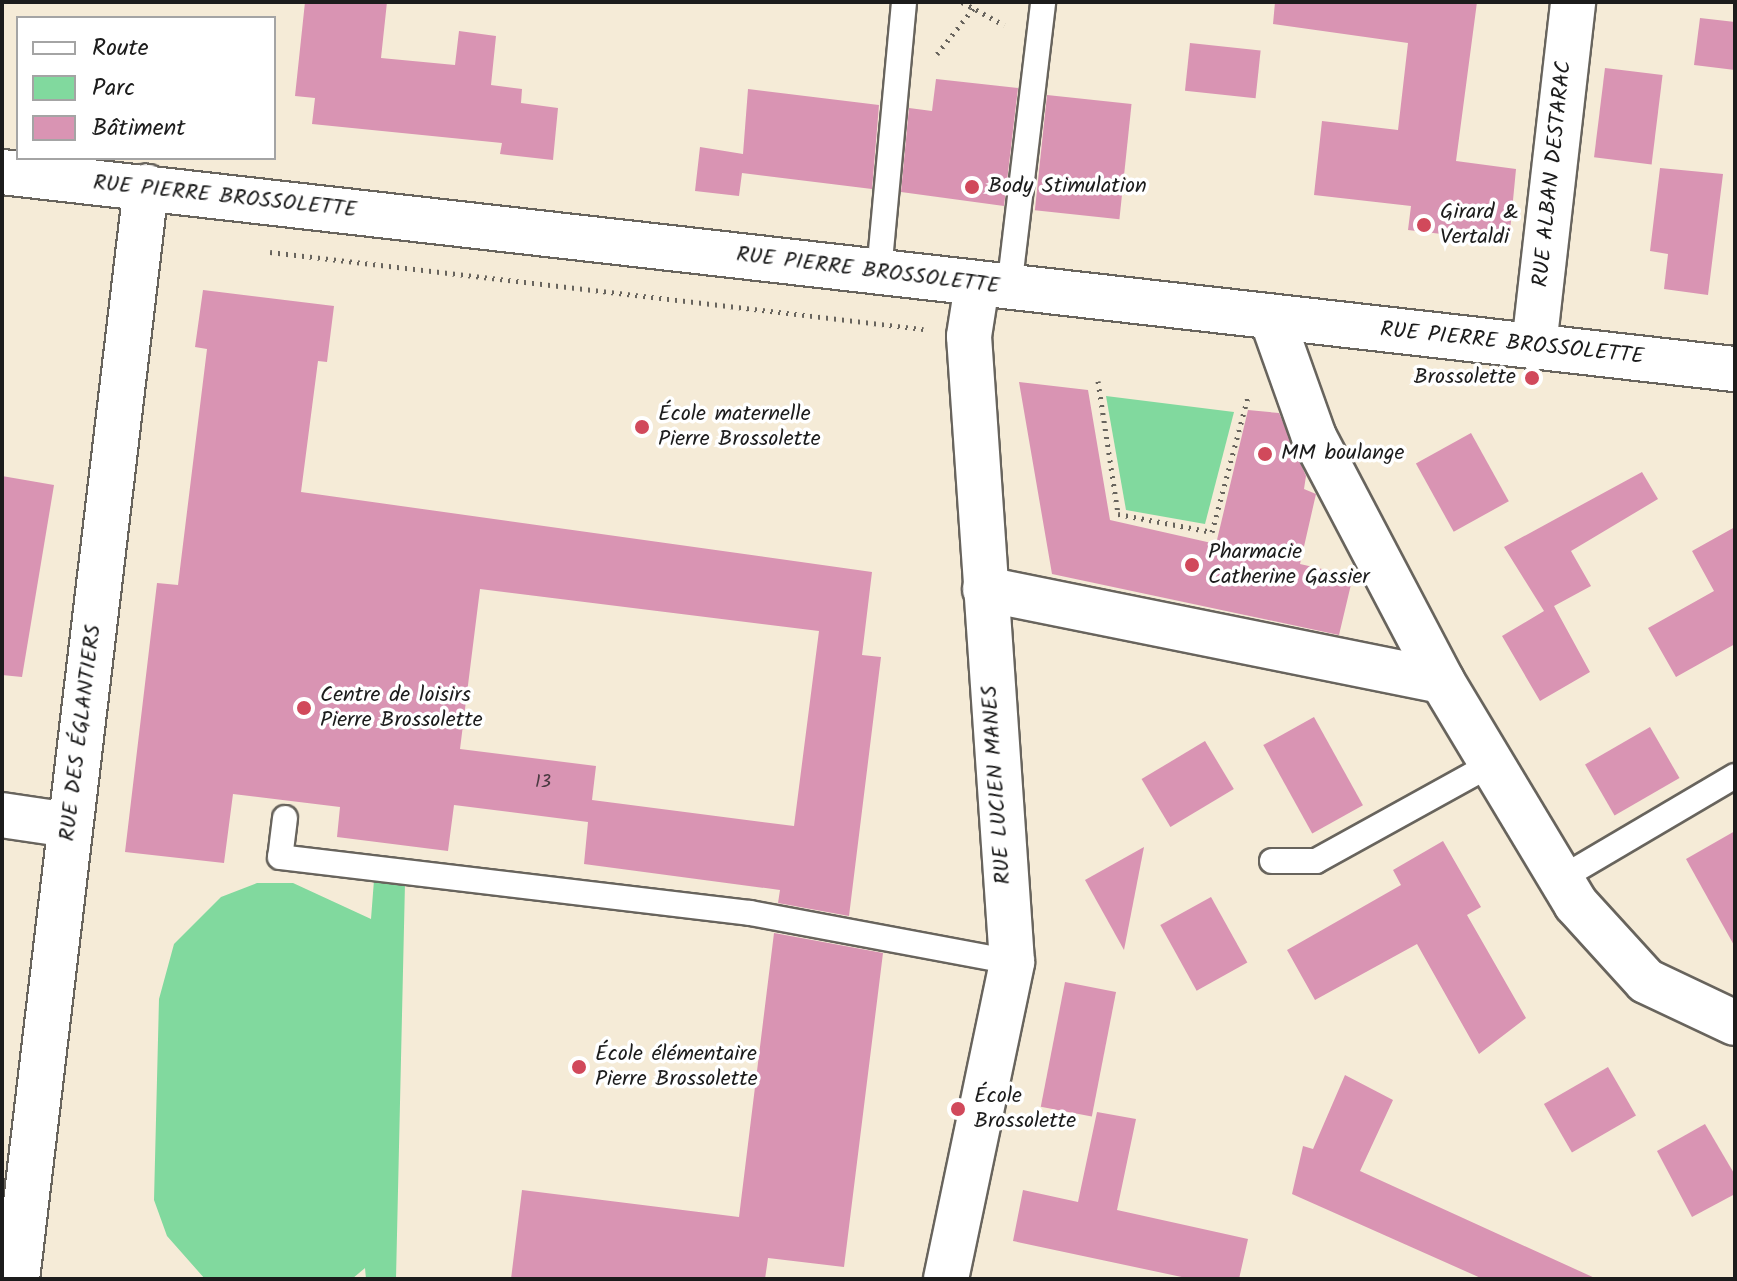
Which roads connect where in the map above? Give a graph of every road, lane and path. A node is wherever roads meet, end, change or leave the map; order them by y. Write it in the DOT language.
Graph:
graph roads {
  1 [pos="904,2"];
  2 [pos="962,2"];
  3 [pos="1043,2"];
  4 [pos="1573,2"];
  5 [pos="976,5"];
  6 [pos="1037,48"];
  7 [pos="935,65"];
  8 [pos="2,172"];
  9 [pos="146,187"];
  10 [pos="879,272"];
  11 [pos="993,287"];
  12 [pos="1272,319"];
  13 [pos="846,320"];
  14 [pos="934,330"];
  15 [pos="1534,346"];
  16 [pos="1735,369"];
  17 [pos="1098,381"];
  18 [pos="1248,397"];
  19 [pos="985,589"];
  20 [pos="1442,681"];
  21 [pos="1490,765"];
  22 [pos="1735,776"];
  23 [pos="2,815"];
  24 [pos="285,818"];
  25 [pos="69,825"];
  26 [pos="1272,861"];
  27 [pos="1560,879"];
  28 [pos="1012,962"];
  29 [pos="1735,1023"];
  30 [pos="17,1279"];
  31 [pos="946,1279"];
  1 -- 10 [label="lane"];
  2 -- 5 [label="path"];
  3 -- 6 [label="lane"];
  4 -- 15 [label="street, RUE ALBAN DESTARAC"];
  5 -- 6 [label="path"];
  5 -- 7 [label="path"];
  6 -- 11 [label="lane"];
  8 -- 9 [label="street, RUE PIERRE BROSSOLETTE"];
  9 -- 10 [label="street, RUE PIERRE BROSSOLETTE"];
  9 -- 25 [label="street, RUE DES ÉGLANTIERS"];
  10 -- 11 [label="street, RUE PIERRE BROSSOLETTE"];
  11 -- 12 [label="street, RUE PIERRE BROSSOLETTE"];
  11 -- 19 [label="street, RUE LUCIEN MANES"];
  12 -- 15 [label="street, RUE PIERRE BROSSOLETTE"];
  12 -- 20 [label="street"];
  13 -- 14 [label="path"];
  15 -- 16 [label="street, RUE PIERRE BROSSOLETTE"];
  17 -- 18 [label="path"];
  19 -- 20 [label="street"];
  19 -- 28 [label="street, RUE LUCIEN MANES"];
  20 -- 21 [label="street"];
  21 -- 26 [label="lane"];
  21 -- 27 [label="street"];
  22 -- 27 [label="lane"];
  23 -- 25 [label="street"];
  24 -- 28 [label="lane"];
  25 -- 30 [label="street, RUE DES ÉGLANTIERS"];
  27 -- 29 [label="street"];
  28 -- 31 [label="street, RUE LUCIEN MANES"];
}
